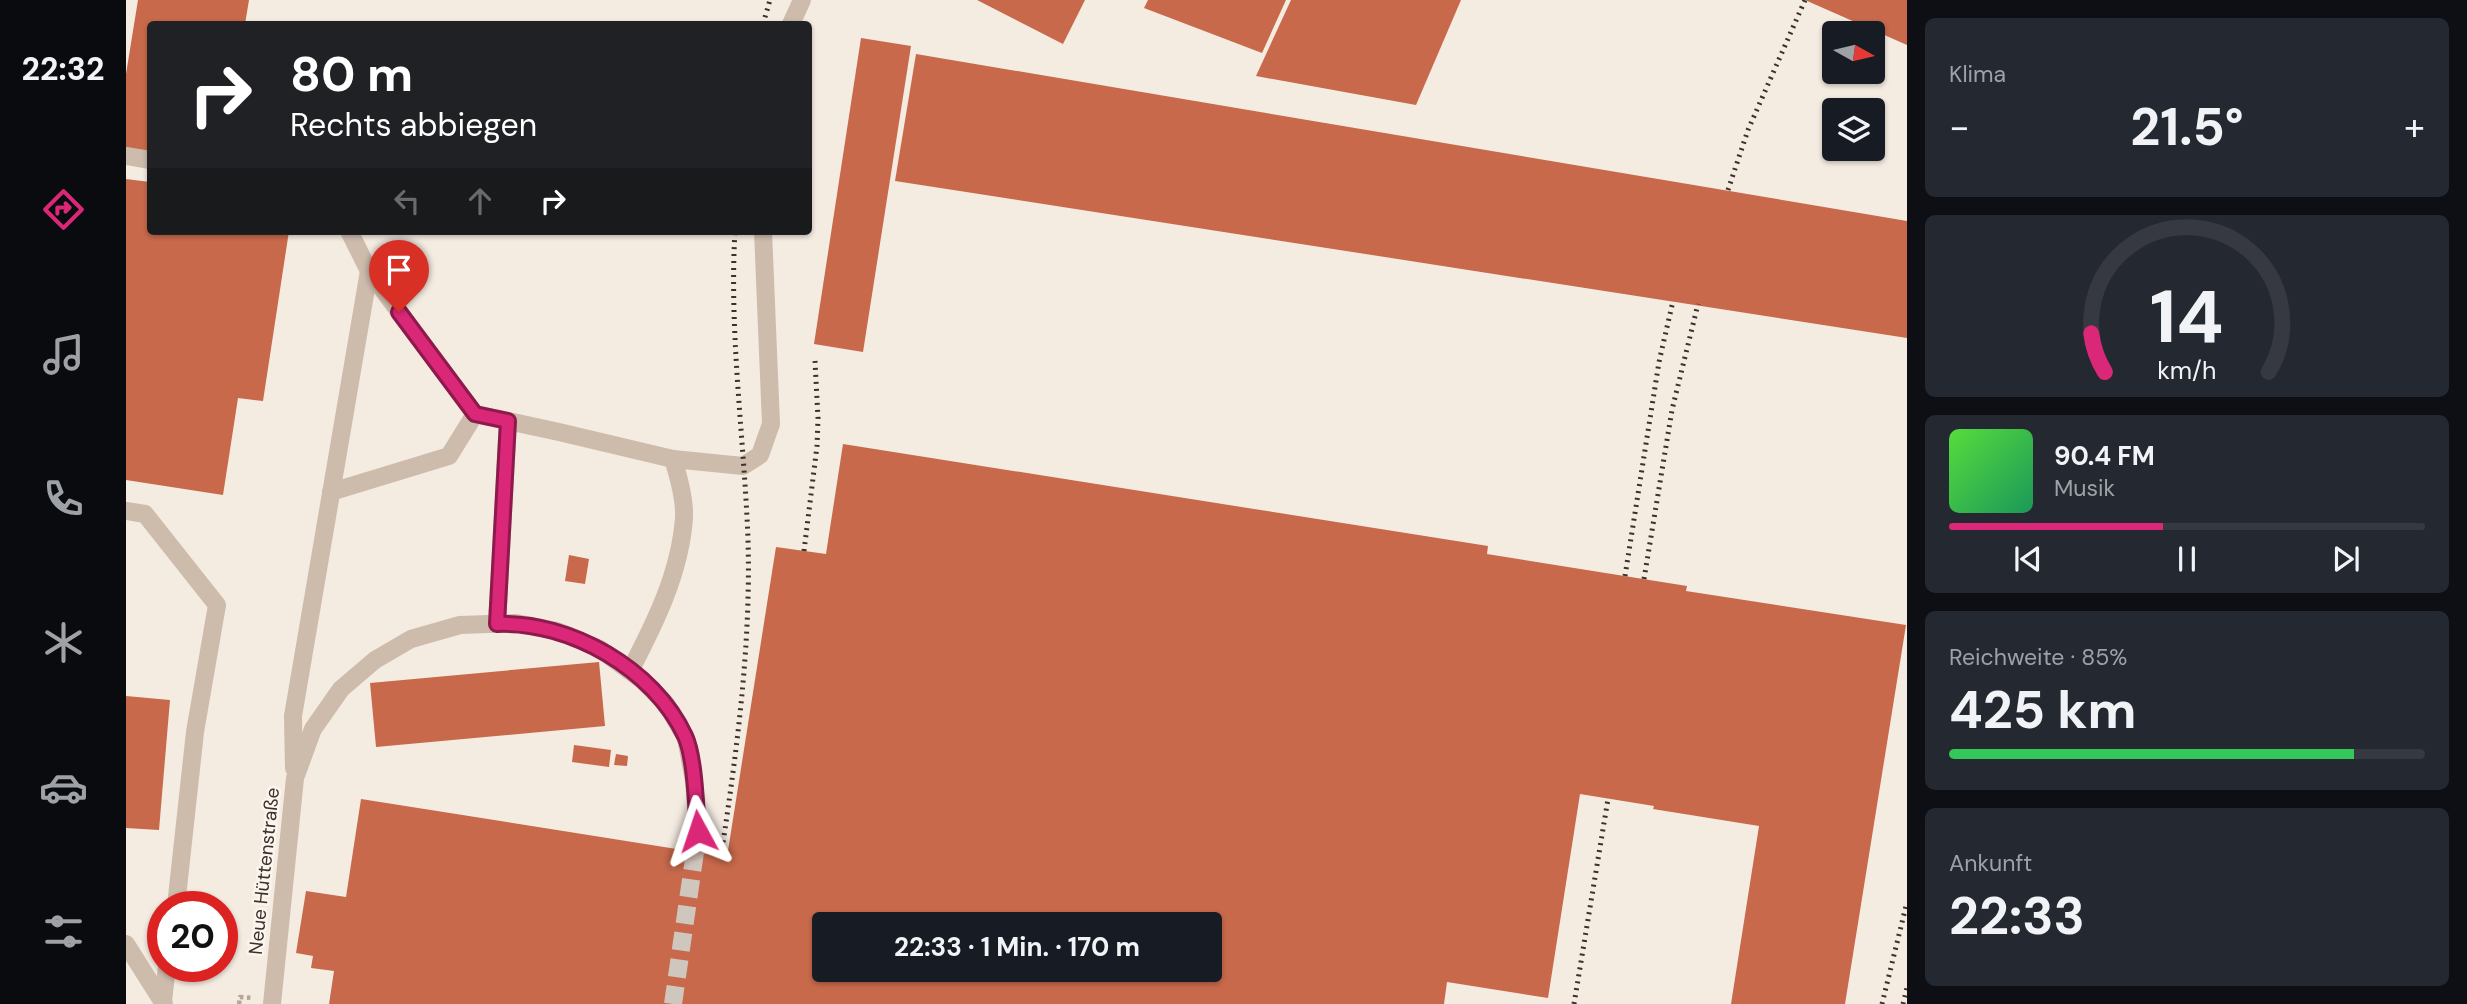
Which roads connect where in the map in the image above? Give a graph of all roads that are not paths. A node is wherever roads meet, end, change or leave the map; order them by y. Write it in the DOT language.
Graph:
graph roads {
  1 [pos="802,0"];
  2 [pos="792,21"];
  3 [pos="126,156"];
  4 [pos="147,160"];
  5 [pos="351,235"];
  6 [pos="763,235"];
  7 [pos="369,271"];
  8 [pos="475,414"];
  9 [pos="508,421"];
  10 [pos="673,460"];
  11 [pos="331,492"];
  12 [pos="126,511"];
  13 [pos="497,624"];
  14 [pos="630,671"];
  15 [pos="295,778"];
  16 [pos="695,852"];
  17 [pos="178,891"];
  18 [pos="126,944"];
  19 [pos="165,982"];
  20 [pos="163,1002"];
  21 [pos="272,1004"];
  1 -- 2 [label="street"];
  3 -- 4 [label="street"];
  5 -- 7 [label="street"];
  6 -- 10 [label="street"];
  7 -- 8 [label="street"];
  7 -- 11 [label="street"];
  8 -- 9 [label="street"];
  8 -- 11 [label="street"];
  9 -- 10 [label="street"];
  9 -- 13 [label="street"];
  10 -- 14 [label="street"];
  11 -- 15 [label="street"];
  12 -- 17 [label="street"];
  13 -- 14 [label="street, Neue Hüttenstraße"];
  13 -- 15 [label="street, Neue Hüttenstraße"];
  14 -- 16 [label="street, Neue Hüttenstraße"];
  15 -- 21 [label="street, Neue Hüttenstraße"];
  18 -- 20 [label="street"];
  19 -- 20 [label="street"];
}
